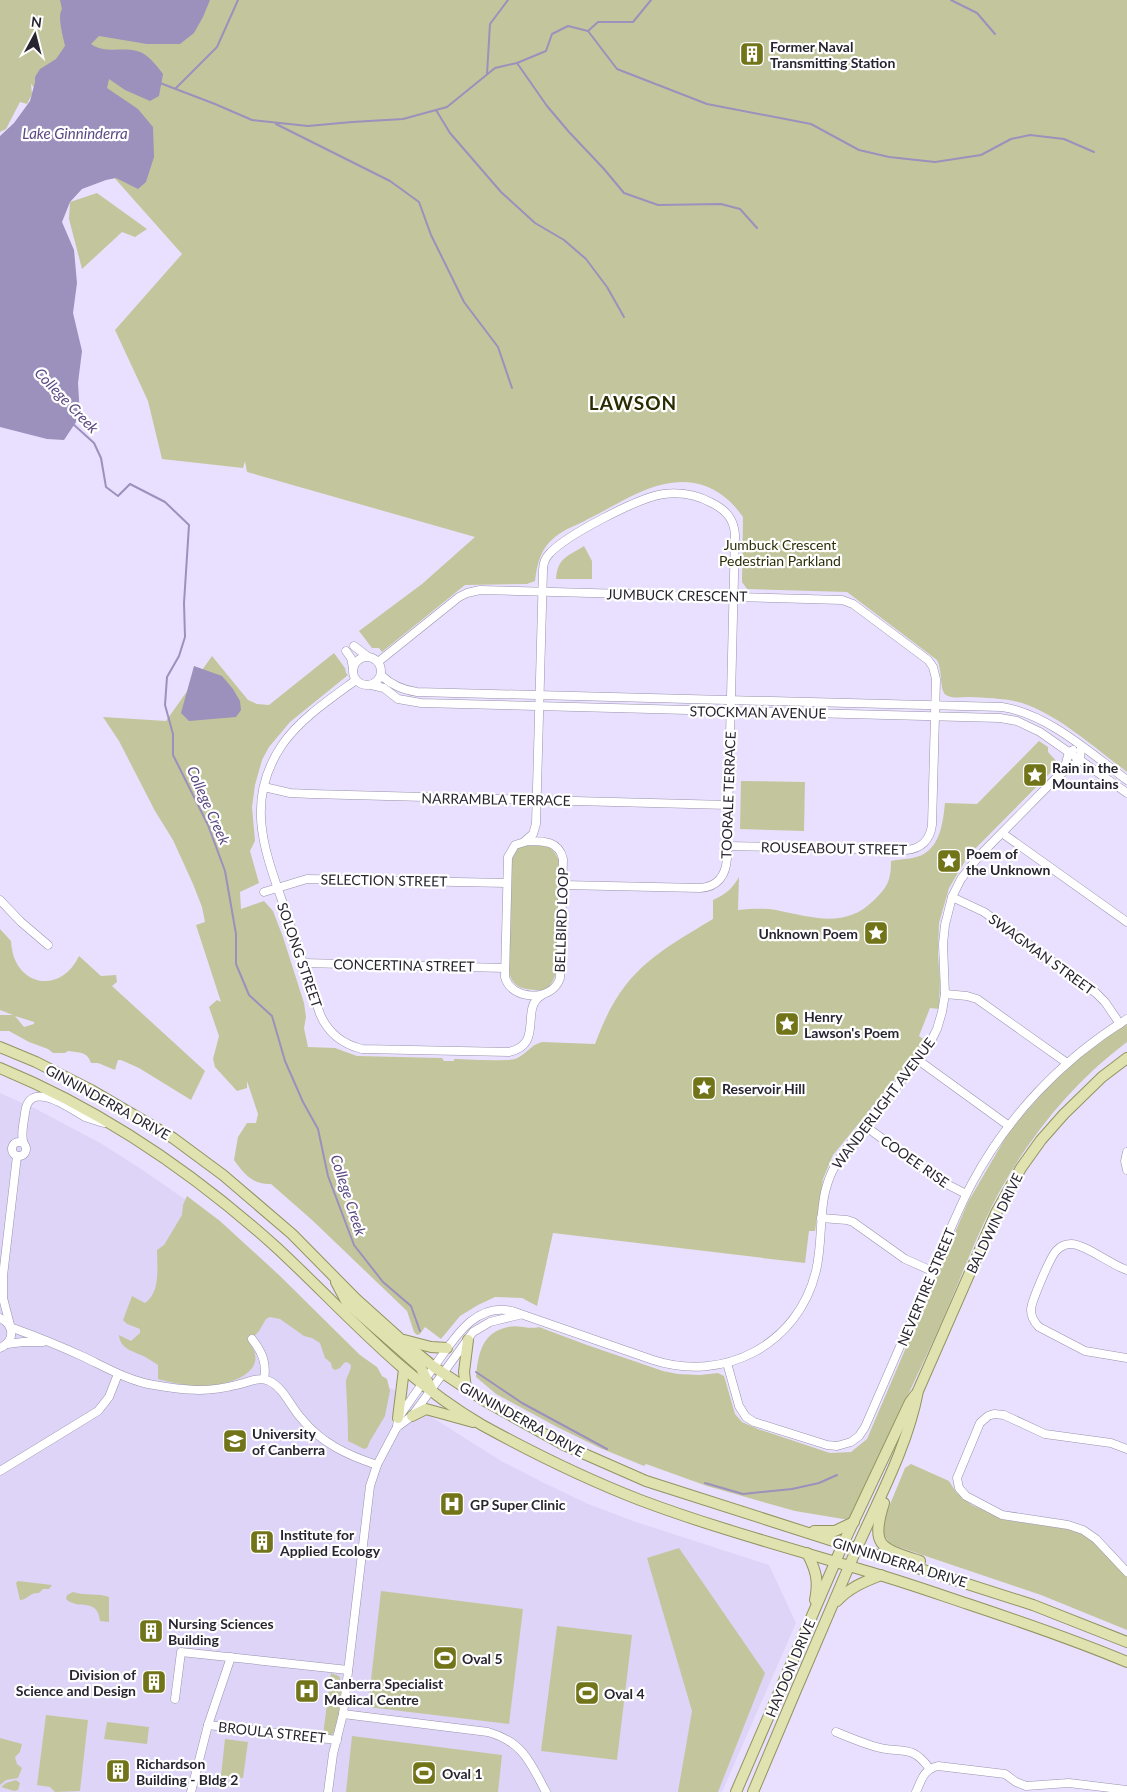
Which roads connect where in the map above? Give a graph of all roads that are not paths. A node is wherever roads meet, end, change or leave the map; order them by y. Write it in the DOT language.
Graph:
graph roads {
  1 [pos="542,592"];
  2 [pos="734,597"];
  3 [pos="354,646"];
  4 [pos="346,651"];
  5 [pos="367,656"];
  6 [pos="378,662"];
  7 [pos="353,668"];
  8 [pos="381,674"];
  9 [pos="356,680"];
  10 [pos="371,684"];
  11 [pos="540,695"];
  12 [pos="731,700"];
  13 [pos="539,706"];
  14 [pos="935,710"];
  15 [pos="731,711"];
  16 [pos="1081,747"];
  17 [pos="1069,752"];
  18 [pos="1080,760"];
  19 [pos="1058,776"];
  20 [pos="1127,780"];
  21 [pos="264,787"];
  22 [pos="1127,793"];
  23 [pos="537,800"];
  24 [pos="728,804"];
  25 [pos="536,824"];
  26 [pos="1002,833"];
  27 [pos="525,841"];
  28 [pos="546,842"];
  29 [pos="727,846"];
  30 [pos="507,883"];
  31 [pos="563,885"];
  32 [pos="278,887"];
  33 [pos="264,892"];
  34 [pos="952,898"];
  35 [pos="0,900"];
  36 [pos="1127,922"];
  37 [pos="48,945"];
  38 [pos="303,963"];
  39 [pos="505,968"];
  40 [pos="521,994"];
  41 [pos="542,994"];
  42 [pos="945,994"];
  43 [pos="532,1010"];
  44 [pos="1127,1019"];
  45 [pos="1120,1024"];
  46 [pos="0,1047"];
  47 [pos="1127,1058"];
  48 [pos="918,1060"];
  49 [pos="1067,1063"];
  50 [pos="0,1068"];
  51 [pos="865,1126"];
  52 [pos="1009,1126"];
  53 [pos="117,1128"];
  54 [pos="1127,1152"];
  55 [pos="1127,1170"];
  56 [pos="966,1194"];
  57 [pos="821,1218"];
  58 [pos="1127,1270"];
  59 [pos="932,1271"];
  60 [pos="332,1275"];
  61 [pos="1,1285"];
  62 [pos="519,1315"];
  63 [pos="0,1318"];
  64 [pos="10,1326"];
  65 [pos="252,1339"];
  66 [pos="401,1339"];
  67 [pos="468,1340"];
  68 [pos="47,1342"];
  69 [pos="3,1346"];
  70 [pos="447,1348"];
  71 [pos="1127,1358"];
  72 [pos="727,1363"];
  73 [pos="434,1367"];
  74 [pos="404,1369"];
  75 [pos="118,1374"];
  76 [pos="443,1374"];
  77 [pos="264,1379"];
  78 [pos="424,1380"];
  79 [pos="466,1389"];
  80 [pos="431,1390"];
  81 [pos="918,1391"];
  82 [pos="412,1416"];
  83 [pos="398,1422"];
  84 [pos="479,1423"];
  85 [pos="1127,1449"];
  86 [pos="897,1461"];
  87 [pos="377,1465"];
  88 [pos="0,1471"];
  89 [pos="854,1522"];
  90 [pos="796,1529"];
  91 [pos="843,1544"];
  92 [pos="857,1548"];
  93 [pos="807,1553"];
  94 [pos="836,1562"];
  95 [pos="850,1566"];
  96 [pos="1127,1572"];
  97 [pos="881,1575"];
  98 [pos="1033,1605"];
  99 [pos="832,1606"];
  100 [pos="811,1618"];
  101 [pos="1127,1642"];
  102 [pos="231,1657"];
  103 [pos="1127,1662"];
  104 [pos="348,1670"];
  105 [pos="175,1699"];
  106 [pos="343,1714"];
  107 [pos="208,1725"];
  108 [pos="836,1732"];
  109 [pos="337,1740"];
  110 [pos="929,1768"];
  111 [pos="1094,1789"];
  112 [pos="1127,1790"];
  113 [pos="191,1792"];
  114 [pos="328,1792"];
  115 [pos="546,1792"];
  116 [pos="736,1792"];
  117 [pos="753,1792"];
  118 [pos="916,1792"];
  1 -- 2 [label="street, JUMBUCK CRESCENT"];
  1 -- 2 [label="street, TOORALE TERRACE"];
  1 -- 6 [label="street, JUMBUCK CRESCENT"];
  1 -- 11 [label="street, TOORALE TERRACE"];
  2 -- 12 [label="street, TOORALE TERRACE"];
  2 -- 14 [label="street, JUMBUCK CRESCENT"];
  3 -- 5 [label="street"];
  4 -- 7 [label="street"];
  5 -- 6 [label="street"];
  5 -- 7 [label="street"];
  6 -- 8 [label="street"];
  7 -- 9 [label="street"];
  8 -- 10 [label="street"];
  8 -- 11 [label="street, STOCKMAN AVENUE"];
  9 -- 10 [label="street"];
  9 -- 21 [label="street, SOLONG STREET"];
  10 -- 13 [label="street, STOCKMAN AVENUE"];
  11 -- 12 [label="street, STOCKMAN AVENUE"];
  11 -- 13 [label="street, TOORALE TERRACE"];
  12 -- 14 [label="street, STOCKMAN AVENUE"];
  12 -- 15 [label="street, TOORALE TERRACE"];
  13 -- 15 [label="street, STOCKMAN AVENUE"];
  13 -- 23 [label="street, TOORALE TERRACE"];
  14 -- 15 [label="street, STOCKMAN AVENUE"];
  14 -- 16 [label="street, STOCKMAN AVENUE"];
  14 -- 17 [label="street, STOCKMAN AVENUE"];
  14 -- 29 [label="street, ROUSEABOUT STREET"];
  15 -- 24 [label="street, TOORALE TERRACE"];
  16 -- 17 [label="street"];
  16 -- 18 [label="street"];
  16 -- 20 [label="street, STOCKMAN AVENUE"];
  17 -- 18 [label="street, STOCKMAN AVENUE"];
  17 -- 19 [label="street, WANDERLIGHT AVENUE"];
  18 -- 19 [label="street, WANDERLIGHT AVENUE"];
  18 -- 22 [label="street, STOCKMAN AVENUE"];
  19 -- 26 [label="street, WANDERLIGHT AVENUE"];
  21 -- 23 [label="street, NARRAMBLA TERRACE"];
  21 -- 32 [label="street, SOLONG STREET"];
  23 -- 24 [label="street, NARRAMBLA TERRACE"];
  23 -- 25 [label="street, TOORALE TERRACE"];
  24 -- 29 [label="street, TOORALE TERRACE"];
  25 -- 27 [label="street"];
  25 -- 28 [label="street, BELLBIRD LOOP"];
  26 -- 34 [label="street, WANDERLIGHT AVENUE"];
  26 -- 36 [label="street"];
  27 -- 28 [label="street"];
  27 -- 30 [label="street"];
  28 -- 31 [label="street, BELLBIRD LOOP"];
  29 -- 31 [label="street, TOORALE TERRACE"];
  30 -- 32 [label="street, SELECTION STREET"];
  30 -- 39 [label="street"];
  31 -- 41 [label="street, BELLBIRD LOOP"];
  32 -- 33 [label="street, SELECTION STREET"];
  32 -- 38 [label="street, SOLONG STREET"];
  34 -- 42 [label="street, WANDERLIGHT AVENUE"];
  34 -- 45 [label="street, SWAGMAN STREET"];
  35 -- 37 [label="street"];
  38 -- 39 [label="street, CONCERTINA STREET"];
  38 -- 43 [label="street, SOLONG STREET"];
  39 -- 40 [label="street"];
  40 -- 41 [label="street"];
  40 -- 43 [label="street"];
  41 -- 43 [label="street, SOLONG STREET"];
  42 -- 48 [label="street, WANDERLIGHT AVENUE"];
  42 -- 49 [label="street"];
  44 -- 45 [label="street, NEVERTIRE STREET"];
  45 -- 49 [label="street, NEVERTIRE STREET"];
  46 -- 60 [label="main road, GINNINDERRA DRIVE"];
  47 -- 81 [label="main road, BALDWIN DRIVE"];
  48 -- 51 [label="street, WANDERLIGHT AVENUE"];
  48 -- 52 [label="street"];
  49 -- 52 [label="street, NEVERTIRE STREET"];
  50 -- 53 [label="main road, GINNINDERRA DRIVE"];
  51 -- 56 [label="street, COOEE RISE"];
  51 -- 57 [label="street, WANDERLIGHT AVENUE"];
  52 -- 56 [label="street, NEVERTIRE STREET"];
  53 -- 61 [label="street"];
  53 -- 74 [label="main road, GINNINDERRA DRIVE"];
  54 -- 55 [label="street"];
  56 -- 59 [label="street, NEVERTIRE STREET"];
  57 -- 59 [label="street"];
  57 -- 72 [label="street, WANDERLIGHT AVENUE"];
  58 -- 71 [label="street"];
  59 -- 72 [label="street, NEVERTIRE STREET"];
  60 -- 66 [label="main road, GINNINDERRA DRIVE"];
  60 -- 78 [label="main road"];
  61 -- 64 [label="street"];
  62 -- 67 [label="street, WANDERLIGHT AVENUE"];
  62 -- 70 [label="street, WANDERLIGHT AVENUE"];
  62 -- 72 [label="street, WANDERLIGHT AVENUE"];
  63 -- 64 [label="street"];
  64 -- 68 [label="street"];
  64 -- 69 [label="street"];
  65 -- 77 [label="street"];
  66 -- 70 [label="main road"];
  66 -- 73 [label="main road, GINNINDERRA DRIVE"];
  67 -- 76 [label="street, WANDERLIGHT AVENUE"];
  67 -- 79 [label="main road"];
  68 -- 69 [label="street"];
  68 -- 75 [label="street"];
  70 -- 73 [label="street, WANDERLIGHT AVENUE"];
  73 -- 76 [label="main road, GINNINDERRA DRIVE"];
  73 -- 78 [label="street, WANDERLIGHT AVENUE"];
  74 -- 78 [label="main road, GINNINDERRA DRIVE"];
  74 -- 83 [label="main road"];
  75 -- 77 [label="street"];
  75 -- 88 [label="street"];
  76 -- 79 [label="main road, GINNINDERRA DRIVE"];
  76 -- 80 [label="street, WANDERLIGHT AVENUE"];
  77 -- 87 [label="street"];
  78 -- 80 [label="main road, GINNINDERRA DRIVE"];
  78 -- 83 [label="street, WANDERLIGHT AVENUE"];
  79 -- 90 [label="main road, GINNINDERRA DRIVE"];
  80 -- 82 [label="street, WANDERLIGHT AVENUE"];
  80 -- 84 [label="main road, GINNINDERRA DRIVE"];
  81 -- 86 [label="main road, BALDWIN DRIVE"];
  81 -- 89 [label="main road, BALDWIN DRIVE"];
  82 -- 83 [label="street, WANDERLIGHT AVENUE"];
  82 -- 84 [label="main road"];
  83 -- 87 [label="street, WANDERLIGHT AVENUE"];
  84 -- 93 [label="main road, GINNINDERRA DRIVE"];
  85 -- 96 [label="street"];
  86 -- 92 [label="main road, BALDWIN DRIVE"];
  86 -- 98 [label="main road"];
  87 -- 104 [label="street, WANDERLIGHT AVENUE"];
  89 -- 90 [label="main road"];
  89 -- 91 [label="main road, BALDWIN DRIVE"];
  90 -- 91 [label="main road, GINNINDERRA DRIVE"];
  91 -- 92 [label="main road, GINNINDERRA DRIVE"];
  91 -- 94 [label="main road, HAYDON DRIVE"];
  92 -- 95 [label="main road, HAYDON DRIVE"];
  92 -- 98 [label="main road, GINNINDERRA DRIVE"];
  93 -- 94 [label="main road, GINNINDERRA DRIVE"];
  93 -- 100 [label="main road"];
  94 -- 95 [label="main road, GINNINDERRA DRIVE"];
  94 -- 100 [label="main road, HAYDON DRIVE"];
  95 -- 97 [label="main road, GINNINDERRA DRIVE"];
  95 -- 99 [label="main road, HAYDON DRIVE"];
  97 -- 99 [label="main road"];
  97 -- 103 [label="main road, GINNINDERRA DRIVE"];
  98 -- 101 [label="main road, GINNINDERRA DRIVE"];
  99 -- 117 [label="main road, HAYDON DRIVE"];
  100 -- 116 [label="main road, HAYDON DRIVE"];
  102 -- 104 [label="street"];
  102 -- 105 [label="street"];
  102 -- 107 [label="street"];
  104 -- 106 [label="street, WANDERLIGHT AVENUE"];
  106 -- 109 [label="street, WANDERLIGHT AVENUE"];
  106 -- 115 [label="street"];
  107 -- 109 [label="street, BROULA STREET"];
  107 -- 113 [label="street"];
  108 -- 110 [label="street"];
  109 -- 114 [label="street, WANDERLIGHT AVENUE"];
  110 -- 111 [label="street"];
  110 -- 118 [label="street"];
  111 -- 112 [label="street"];
}
